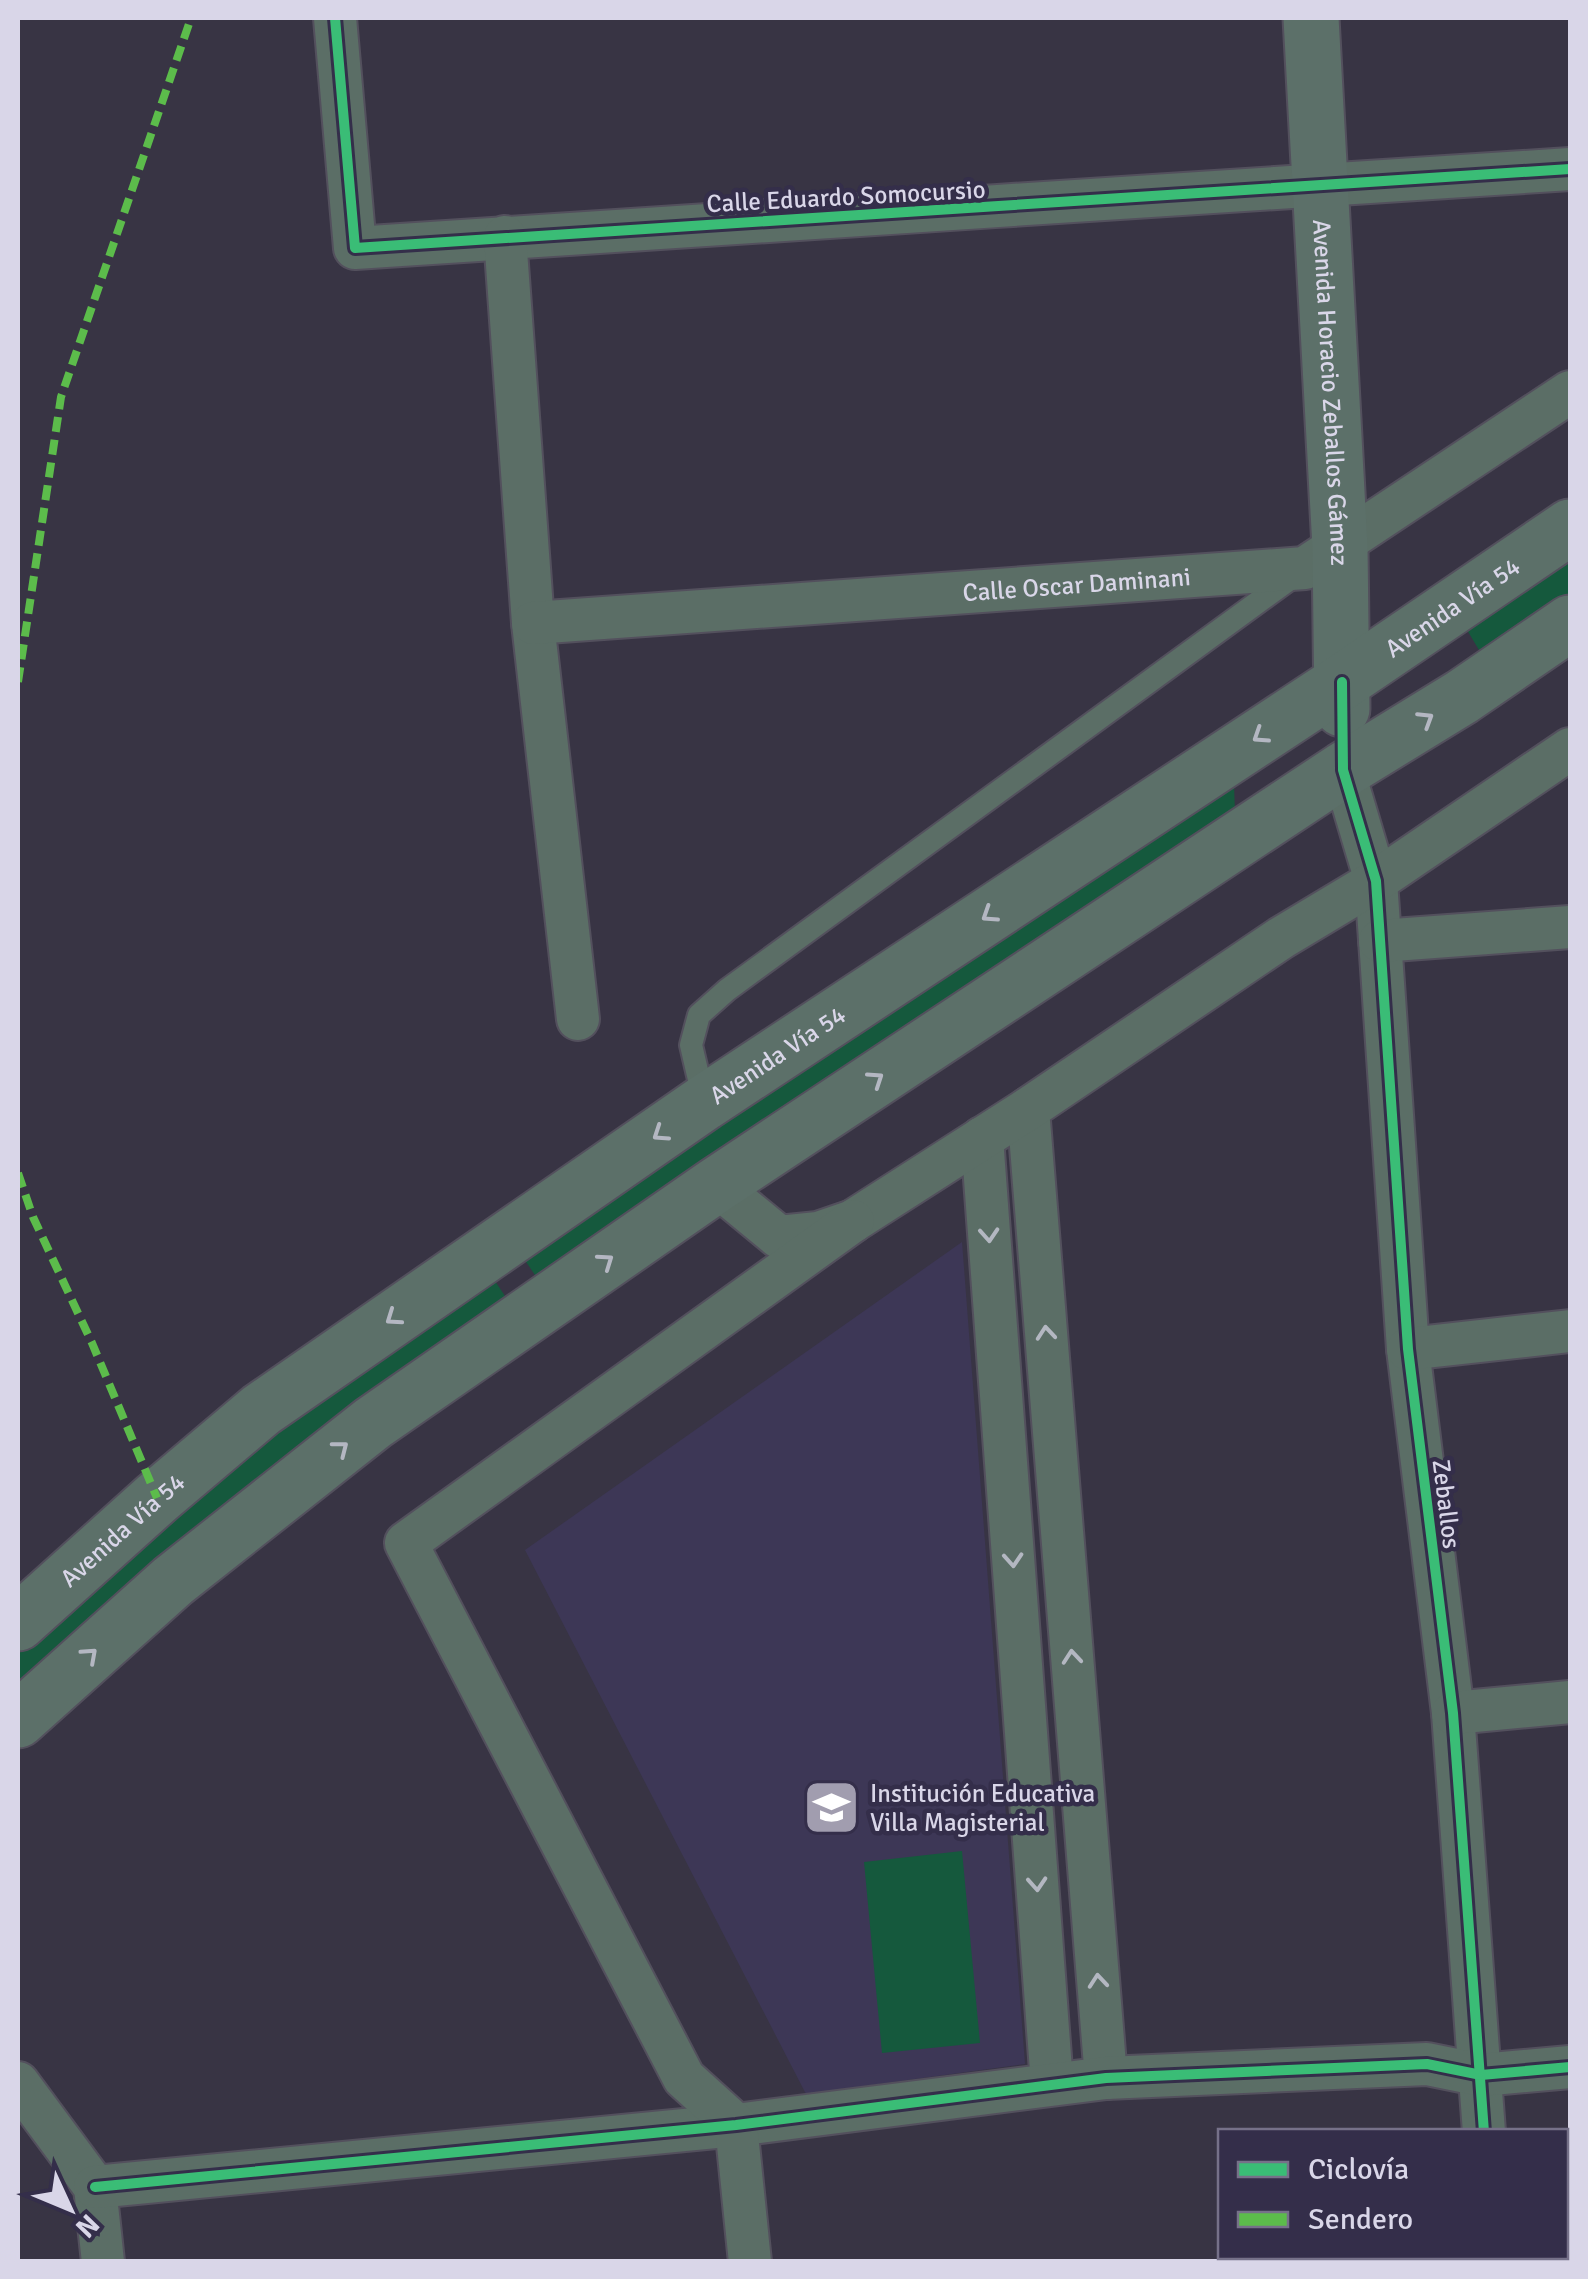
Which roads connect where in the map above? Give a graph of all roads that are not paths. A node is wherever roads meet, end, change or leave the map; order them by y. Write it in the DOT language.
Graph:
graph roads {
  1 [pos="335,18"];
  2 [pos="1311,18"];
  3 [pos="1570,169"];
  4 [pos="1320,188"];
  5 [pos="505,236"];
  6 [pos="1570,392"];
  7 [pos="1570,527"];
  8 [pos="1322,557"];
  9 [pos="533,623"];
  10 [pos="1570,623"];
  11 [pos="1342,682"];
  12 [pos="1570,749"];
  13 [pos="1343,770"];
  14 [pos="1376,881"];
  15 [pos="1570,927"];
  16 [pos="1380,941"];
  17 [pos="578,1020"];
  18 [pos="704,1103"];
  19 [pos="1028,1110"];
  20 [pos="982,1138"];
  21 [pos="716,1185"];
  22 [pos="853,1222"];
  23 [pos="1570,1331"];
  24 [pos="1408,1349"];
  25 [pos="18,1622"];
  26 [pos="1570,1702"];
  27 [pos="1453,1713"];
  28 [pos="18,1720"];
  29 [pos="1570,2067"];
  30 [pos="1481,2075"];
  31 [pos="1106,2078"];
  32 [pos="18,2083"];
  33 [pos="1052,2084"];
  34 [pos="736,2125"];
  35 [pos="1484,2129"];
  36 [pos="95,2187"];
  37 [pos="102,2262"];
  38 [pos="750,2262"];
  1 -- 5 [label="street, Calle Eduardo Somocursio"];
  2 -- 4 [label="main road, Avenida Horacio Zeballos Gámez"];
  3 -- 4 [label="street, Calle Eduardo Somocursio"];
  4 -- 5 [label="street, Calle Eduardo Somocursio"];
  4 -- 8 [label="main road, Avenida Horacio Zeballos Gámez"];
  5 -- 9 [label="street"];
  6 -- 8 [label="street, Calle Oscar Daminani"];
  7 -- 11 [label="main road, Avenida Vía 54"];
  8 -- 9 [label="street, Calle Oscar Daminani"];
  8 -- 11 [label="main road, Avenida Horacio Zeballos Gámez"];
  8 -- 18 [label="lane"];
  9 -- 17 [label="street"];
  13 -- 10 [label="main road, one-way"];
  11 -- 13 [label="main road, Avenida Horacio Zeballos Gámez"];
  11 -- 18 [label="main road, Avenida Vía 54, one-way"];
  12 -- 14 [label="street"];
  13 -- 14 [label="street, Zeballos"];
  21 -- 13 [label="main road, one-way"];
  14 -- 16 [label="street, Zeballos"];
  14 -- 19 [label="street"];
  15 -- 16 [label="street"];
  16 -- 24 [label="street, Zeballos"];
  18 -- 25 [label="main road, Avenida Vía 54, one-way"];
  19 -- 20 [label="street"];
  31 -- 19 [label="street, one-way"];
  20 -- 22 [label="street"];
  20 -- 33 [label="street, one-way"];
  21 -- 22 [label="street"];
  28 -- 21 [label="main road, one-way"];
  22 -- 34 [label="street"];
  23 -- 24 [label="street"];
  24 -- 27 [label="street, Zeballos"];
  26 -- 27 [label="street"];
  27 -- 30 [label="street, Zeballos"];
  29 -- 30 [label="street"];
  30 -- 31 [label="street"];
  30 -- 35 [label="street, Zeballos"];
  31 -- 33 [label="street"];
  32 -- 36 [label="street"];
  33 -- 34 [label="street"];
  34 -- 36 [label="street"];
  34 -- 38 [label="street"];
  36 -- 37 [label="street"];
}
